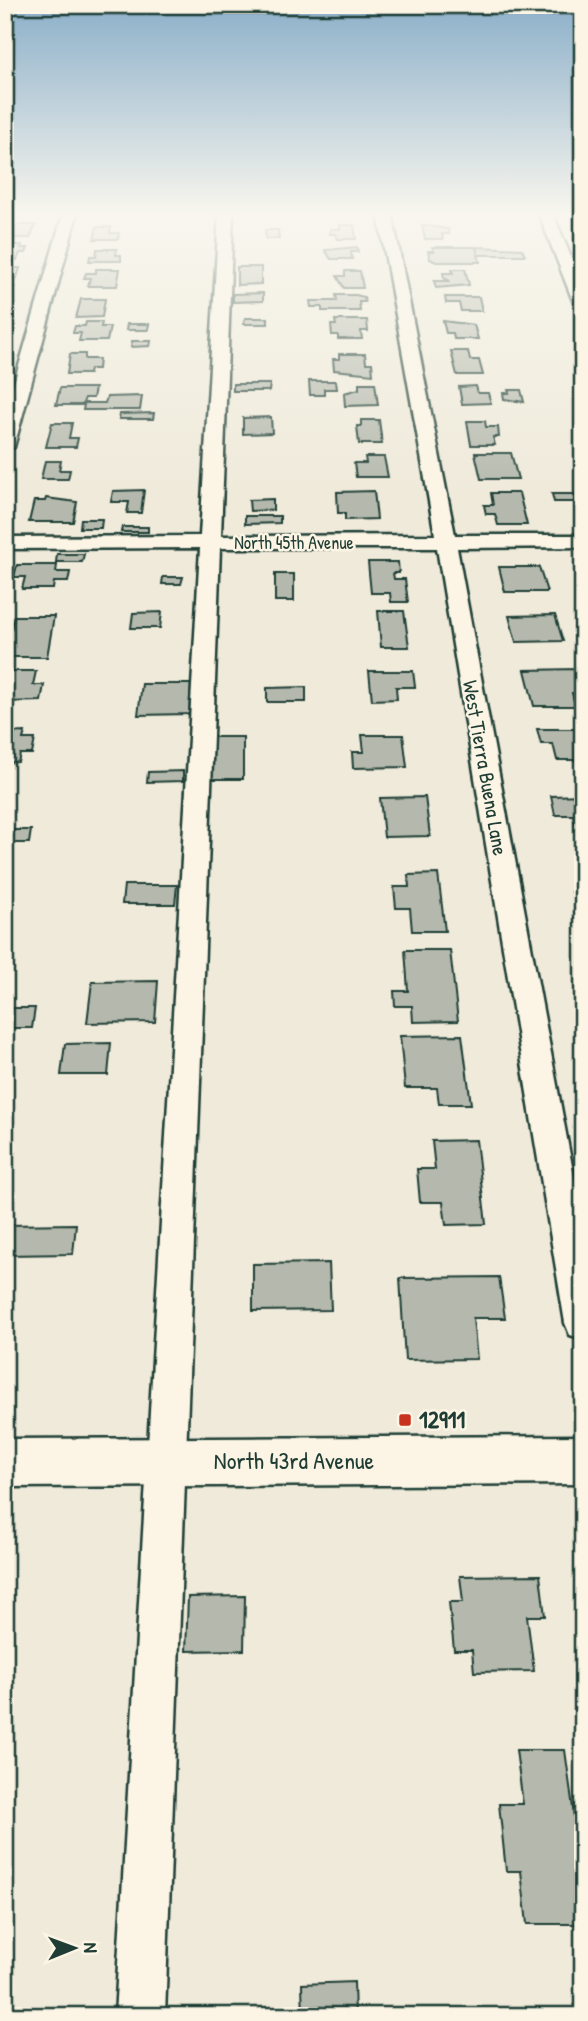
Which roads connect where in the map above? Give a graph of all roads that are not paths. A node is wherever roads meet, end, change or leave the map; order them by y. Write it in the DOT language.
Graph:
graph roads {
  1 [pos="44,308"];
  2 [pos="222,308"];
  3 [pos="403,308"];
  4 [pos="5,447"];
  5 [pos="583,541"];
  6 [pos="446,542"];
  7 [pos="5,543"];
  8 [pos="211,544"];
  9 [pos="583,1323"];
  10 [pos="583,1460"];
  11 [pos="165,1462"];
  12 [pos="5,1463"];
  13 [pos="140,2016"];
  1 -- 4 [label="street"];
  2 -- 8 [label="street"];
  3 -- 6 [label="street, West Tierra Buena Lane"];
  5 -- 6 [label="street, North 45th Avenue"];
  6 -- 8 [label="street, North 45th Avenue"];
  6 -- 9 [label="street, West Tierra Buena Lane"];
  7 -- 8 [label="street, North 45th Avenue"];
  8 -- 11 [label="street"];
  10 -- 11 [label="main road, North 43rd Avenue"];
  11 -- 12 [label="main road, North 43rd Avenue"];
  11 -- 13 [label="street"];
}
